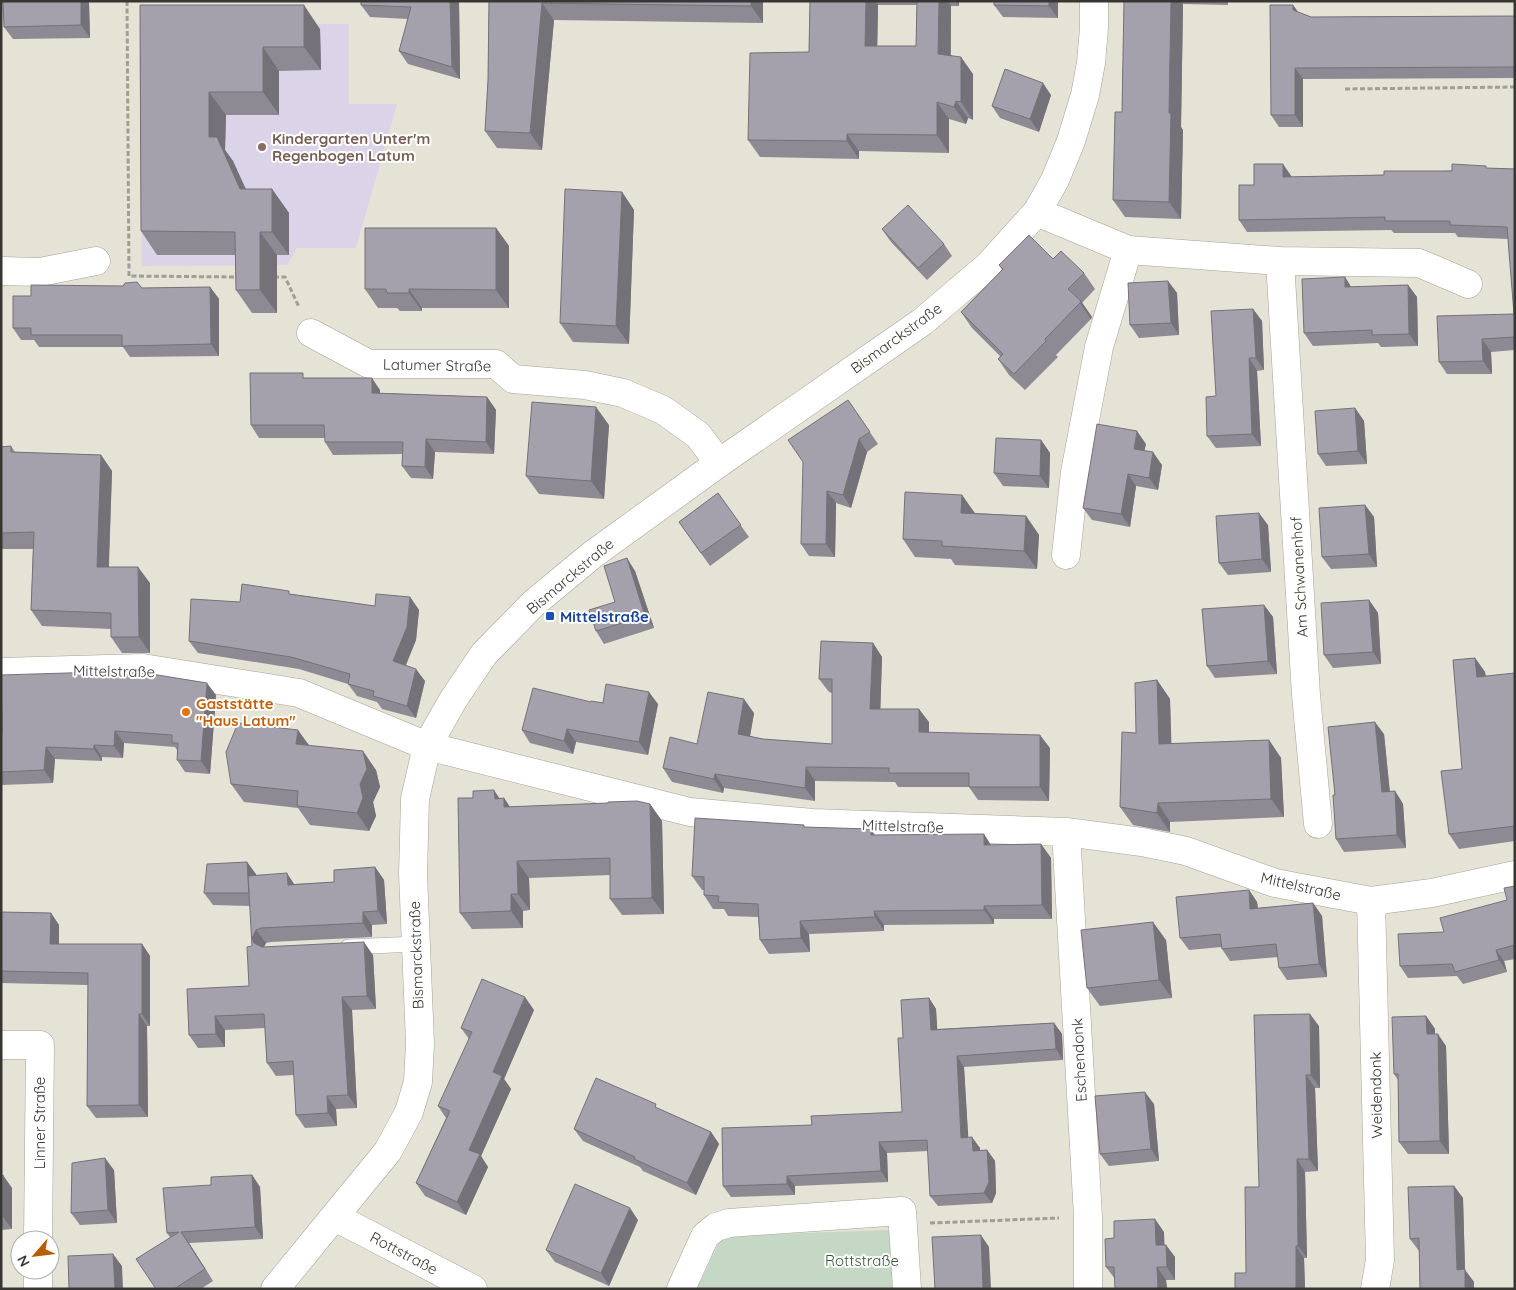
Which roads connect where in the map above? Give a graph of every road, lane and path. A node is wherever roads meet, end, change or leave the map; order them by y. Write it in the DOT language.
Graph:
graph roads {
  1 [pos="127,1"];
  2 [pos="1094,1"];
  3 [pos="1515,88"];
  4 [pos="1345,89"];
  5 [pos="1037,212"];
  6 [pos="1128,250"];
  7 [pos="96,261"];
  8 [pos="1280,261"];
  9 [pos="1,271"];
  10 [pos="246,277"];
  11 [pos="266,277"];
  12 [pos="1468,284"];
  13 [pos="311,332"];
  14 [pos="719,463"];
  15 [pos="1066,555"];
  16 [pos="1,672"];
  17 [pos="426,746"];
  18 [pos="1318,824"];
  19 [pos="1066,832"];
  20 [pos="1515,875"];
  21 [pos="1371,901"];
  22 [pos="416,944"];
  23 [pos="329,948"];
  24 [pos="1,1045"];
  25 [pos="902,1212"];
  26 [pos="335,1217"];
  27 [pos="1088,1217"];
  28 [pos="38,1230"];
  29 [pos="275,1289"];
  30 [pos="473,1289"];
  31 [pos="681,1289"];
  32 [pos="907,1289"];
  33 [pos="1088,1289"];
  34 [pos="1375,1289"];
  1 -- 10 [label="path"];
  2 -- 5 [label="street, Bismarckstraße"];
  3 -- 4 [label="path"];
  5 -- 6 [label="street"];
  5 -- 14 [label="street, Bismarckstraße"];
  6 -- 8 [label="street"];
  6 -- 15 [label="street"];
  7 -- 9 [label="street"];
  8 -- 12 [label="street"];
  8 -- 18 [label="street, Am Schwanenhof"];
  11 -- 13 [label="path"];
  13 -- 14 [label="street, Latumer Straße"];
  14 -- 17 [label="street, Bismarckstraße"];
  16 -- 17 [label="street, Mittelstraße"];
  17 -- 19 [label="street, Mittelstraße"];
  17 -- 22 [label="street, Bismarckstraße"];
  19 -- 21 [label="street, Mittelstraße"];
  19 -- 27 [label="street, Eschendonk"];
  20 -- 21 [label="street, Mittelstraße"];
  21 -- 34 [label="street, Weidendonk"];
  22 -- 23 [label="lane"];
  22 -- 26 [label="street, Bismarckstraße"];
  24 -- 28 [label="street, Linner Straße"];
  25 -- 27 [label="path"];
  25 -- 31 [label="street"];
  25 -- 32 [label="street"];
  26 -- 29 [label="street, Bismarckstraße"];
  26 -- 30 [label="street, Rottstraße"];
  27 -- 33 [label="street, Eschendonk"];
}
